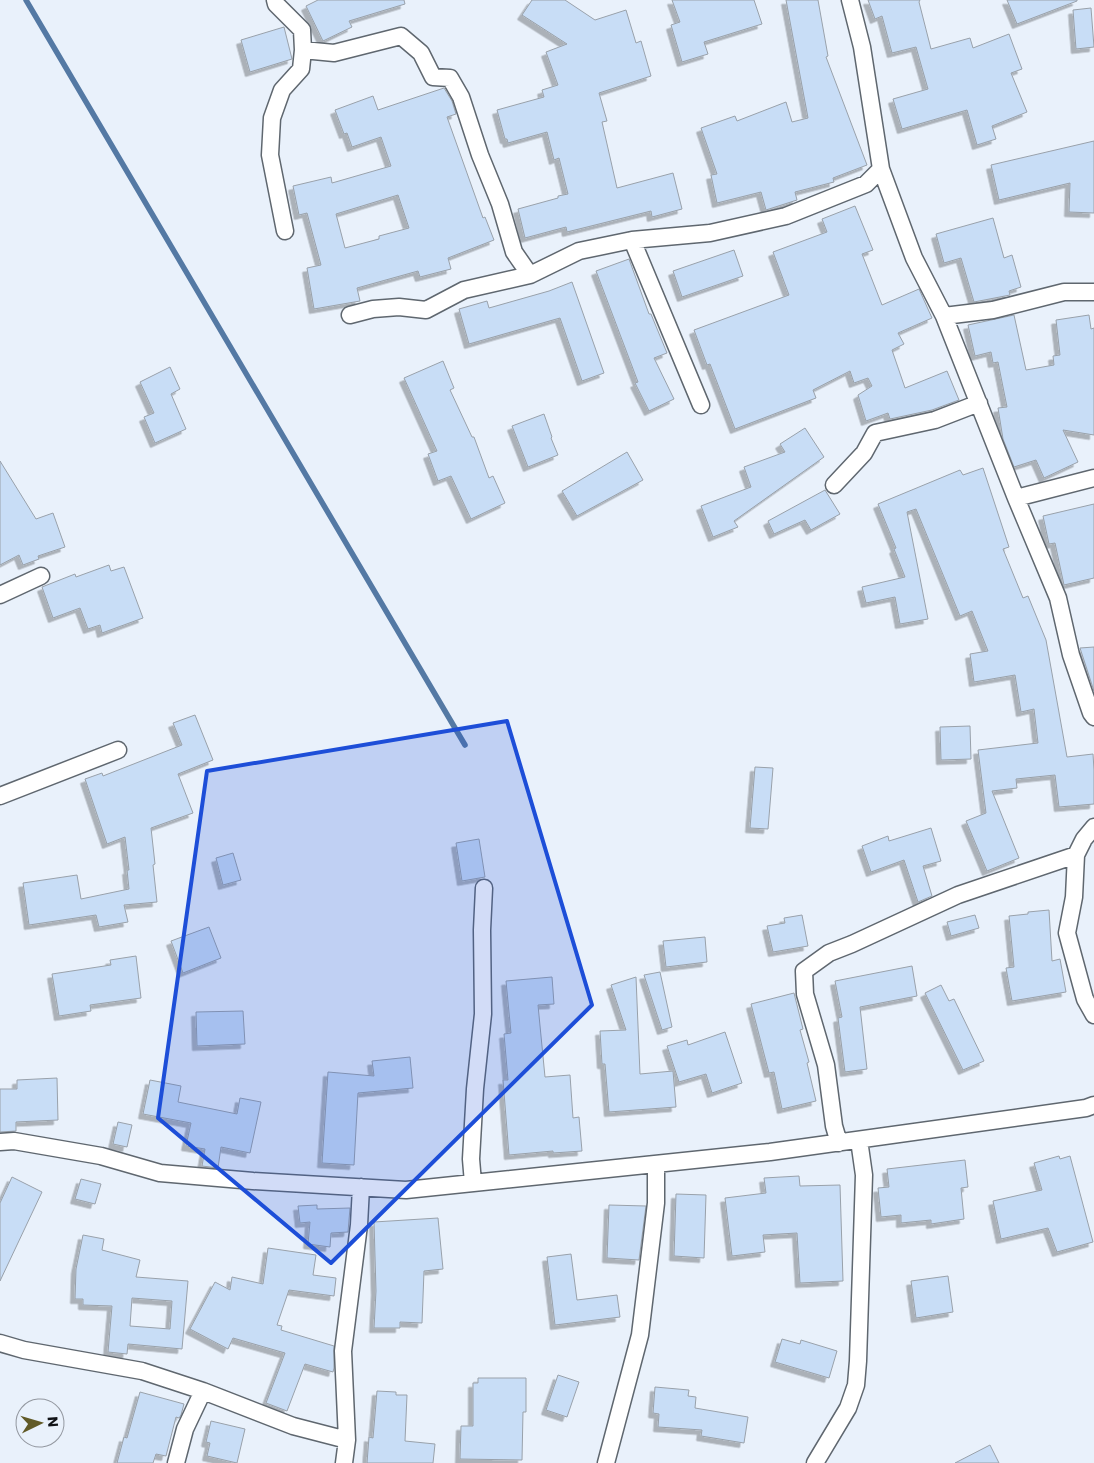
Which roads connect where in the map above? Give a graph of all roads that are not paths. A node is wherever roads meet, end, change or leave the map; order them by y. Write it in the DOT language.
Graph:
graph roads {
  1 [pos="275,0"];
  2 [pos="850,0"];
  3 [pos="303,50"];
  4 [pos="880,169"];
  5 [pos="285,231"];
  6 [pos="632,240"];
  7 [pos="530,275"];
  8 [pos="1094,285"];
  9 [pos="1064,292"];
  10 [pos="1094,292"];
  11 [pos="350,315"];
  12 [pos="944,316"];
  13 [pos="979,403"];
  14 [pos="701,405"];
  15 [pos="1094,478"];
  16 [pos="834,486"];
  17 [pos="1016,498"];
  18 [pos="41,576"];
  19 [pos="0,595"];
  20 [pos="1094,717"];
  21 [pos="118,750"];
  22 [pos="0,796"];
  23 [pos="1094,827"];
  24 [pos="1076,855"];
  25 [pos="484,888"];
  26 [pos="1094,1015"];
  27 [pos="1094,1105"];
  28 [pos="859,1140"];
  29 [pos="0,1142"];
  30 [pos="839,1143"];
  31 [pos="656,1164"];
  32 [pos="474,1183"];
  33 [pos="361,1187"];
  34 [pos="0,1343"];
  35 [pos="203,1391"];
  36 [pos="347,1440"];
  37 [pos="176,1463"];
  38 [pos="344,1463"];
  39 [pos="606,1463"];
  40 [pos="816,1463"];
  1 -- 3 [label="street"];
  2 -- 4 [label="street"];
  3 -- 5 [label="street"];
  3 -- 7 [label="street"];
  4 -- 6 [label="street"];
  4 -- 12 [label="street"];
  6 -- 7 [label="street"];
  6 -- 14 [label="street"];
  7 -- 11 [label="street"];
  8 -- 9 [label="street"];
  9 -- 10 [label="street"];
  9 -- 12 [label="street"];
  12 -- 13 [label="street"];
  13 -- 16 [label="street"];
  13 -- 17 [label="street"];
  15 -- 17 [label="street"];
  17 -- 20 [label="street"];
  18 -- 19 [label="street"];
  21 -- 22 [label="street"];
  23 -- 24 [label="street"];
  24 -- 26 [label="street"];
  24 -- 30 [label="street"];
  25 -- 32 [label="street"];
  27 -- 28 [label="street"];
  28 -- 30 [label="street"];
  28 -- 40 [label="street"];
  29 -- 33 [label="street"];
  30 -- 31 [label="street"];
  31 -- 32 [label="street"];
  31 -- 39 [label="street"];
  32 -- 33 [label="street"];
  33 -- 36 [label="street"];
  34 -- 35 [label="street"];
  35 -- 36 [label="street"];
  35 -- 37 [label="street"];
  36 -- 38 [label="street"];
}
